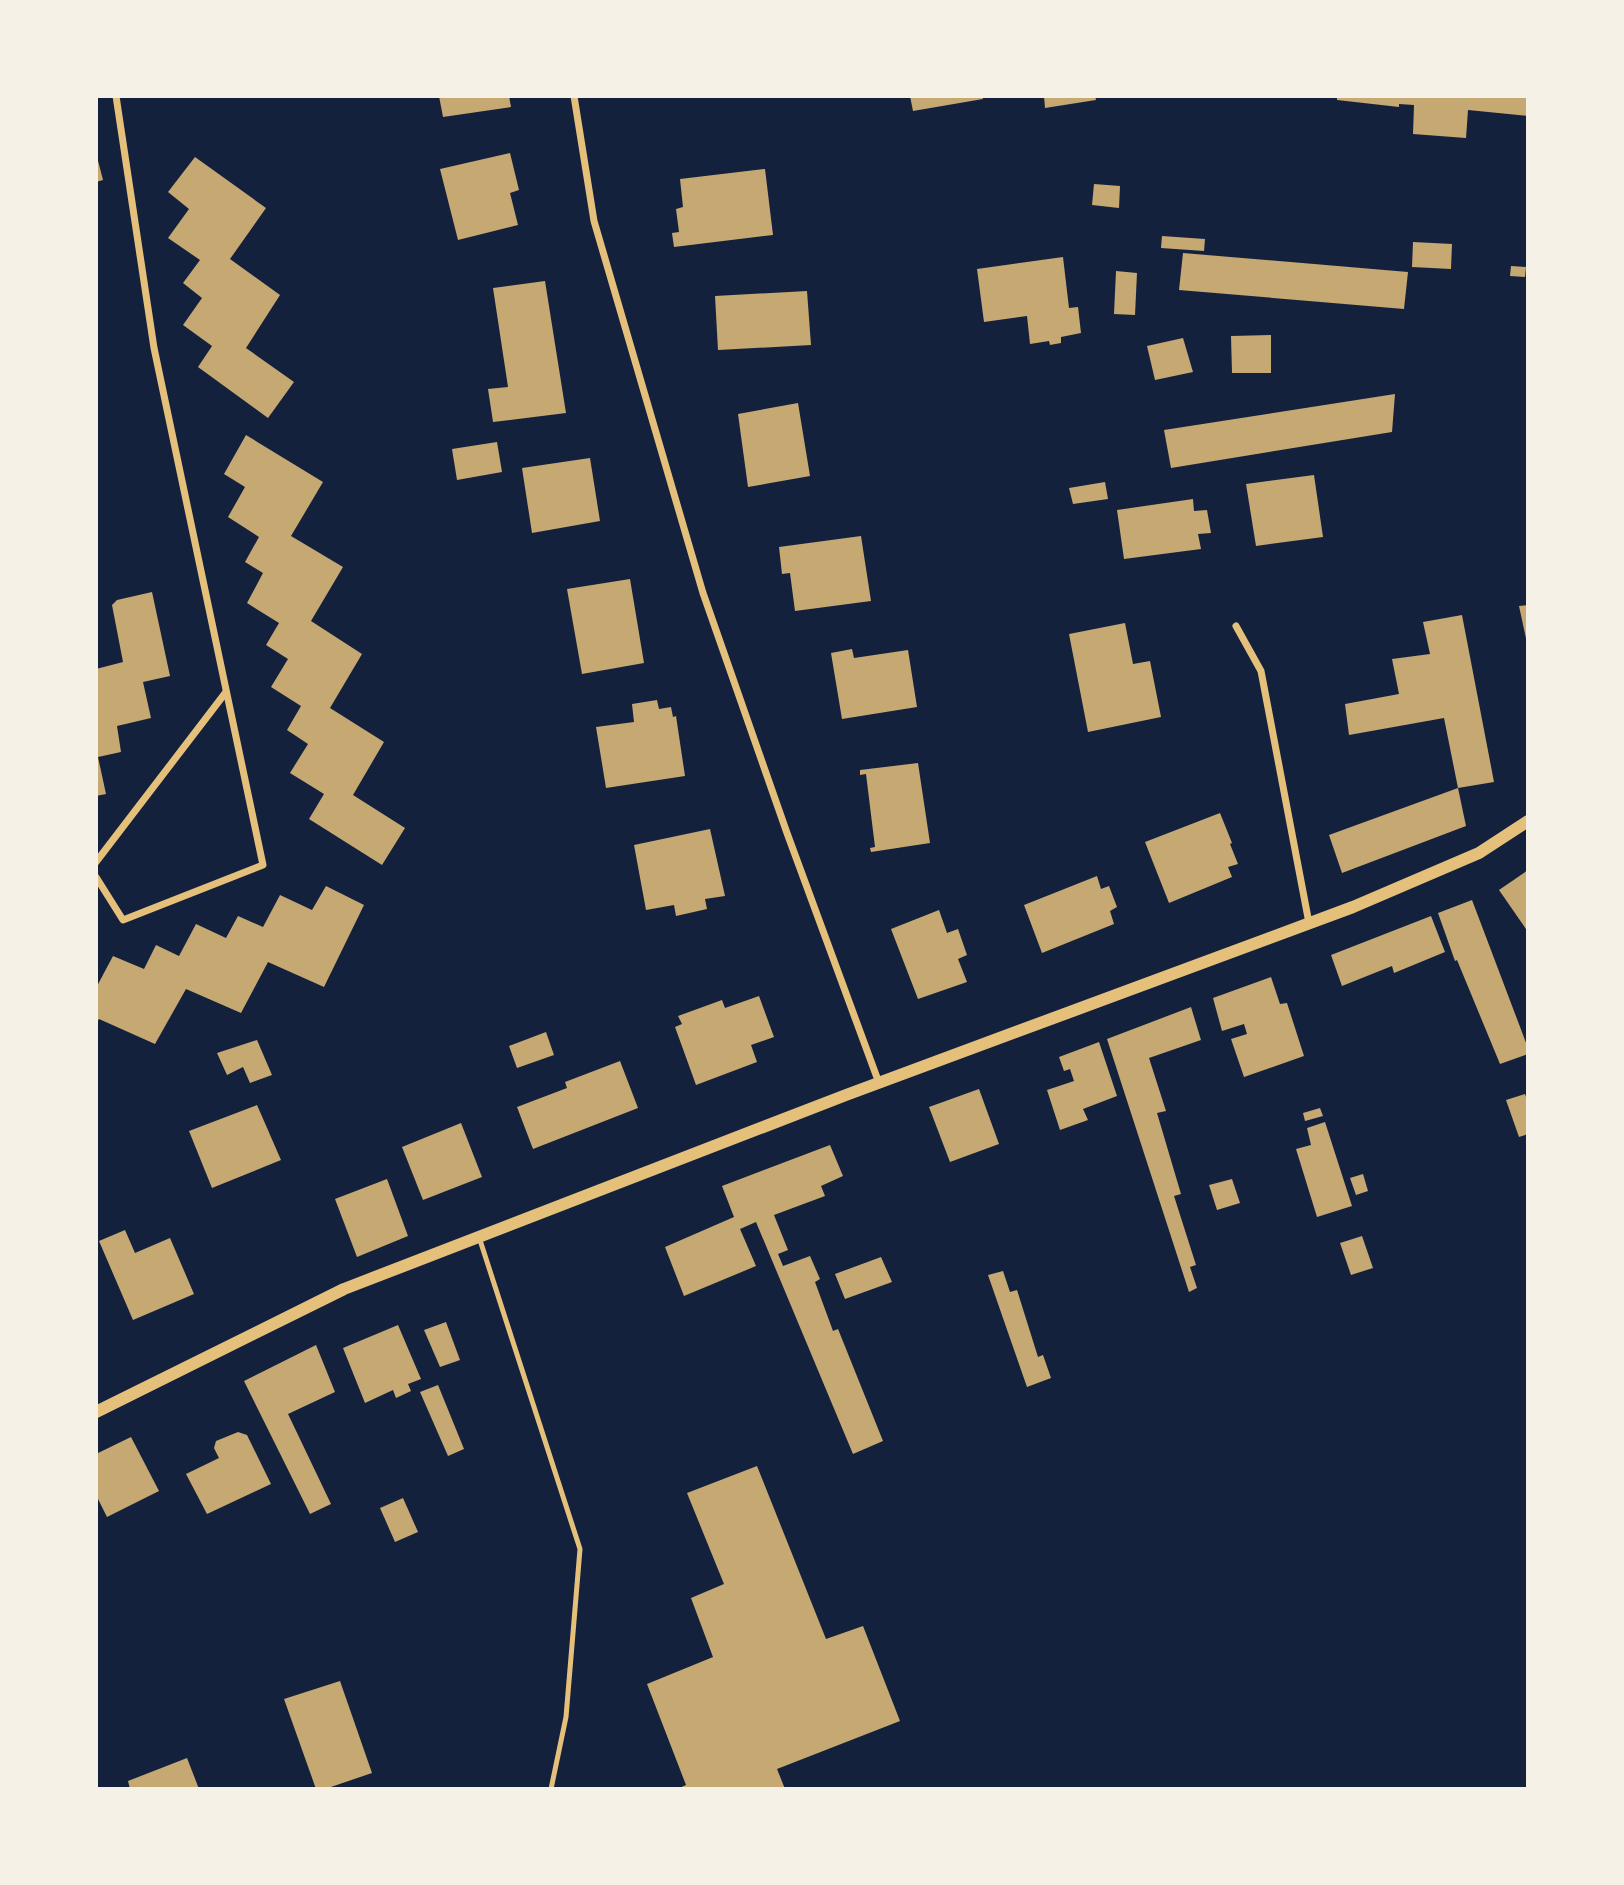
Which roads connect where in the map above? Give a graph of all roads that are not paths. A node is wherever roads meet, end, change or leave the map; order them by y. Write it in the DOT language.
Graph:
graph roads {
  1 [pos="116,96"];
  2 [pos="574,96"];
  3 [pos="1236,626"];
  4 [pos="226,692"];
  5 [pos="1528,821"];
  6 [pos="96,862"];
  7 [pos="96,877"];
  8 [pos="1309,923"];
  9 [pos="879,1083"];
  10 [pos="479,1237"];
  11 [pos="96,1412"];
  12 [pos="551,1789"];
  1 -- 4 [label="street"];
  2 -- 9 [label="street"];
  3 -- 8 [label="street"];
  4 -- 6 [label="street"];
  4 -- 7 [label="street"];
  5 -- 8 [label="street"];
  8 -- 9 [label="street"];
  9 -- 10 [label="street"];
  10 -- 11 [label="street"];
  10 -- 12 [label="lane"];
}
